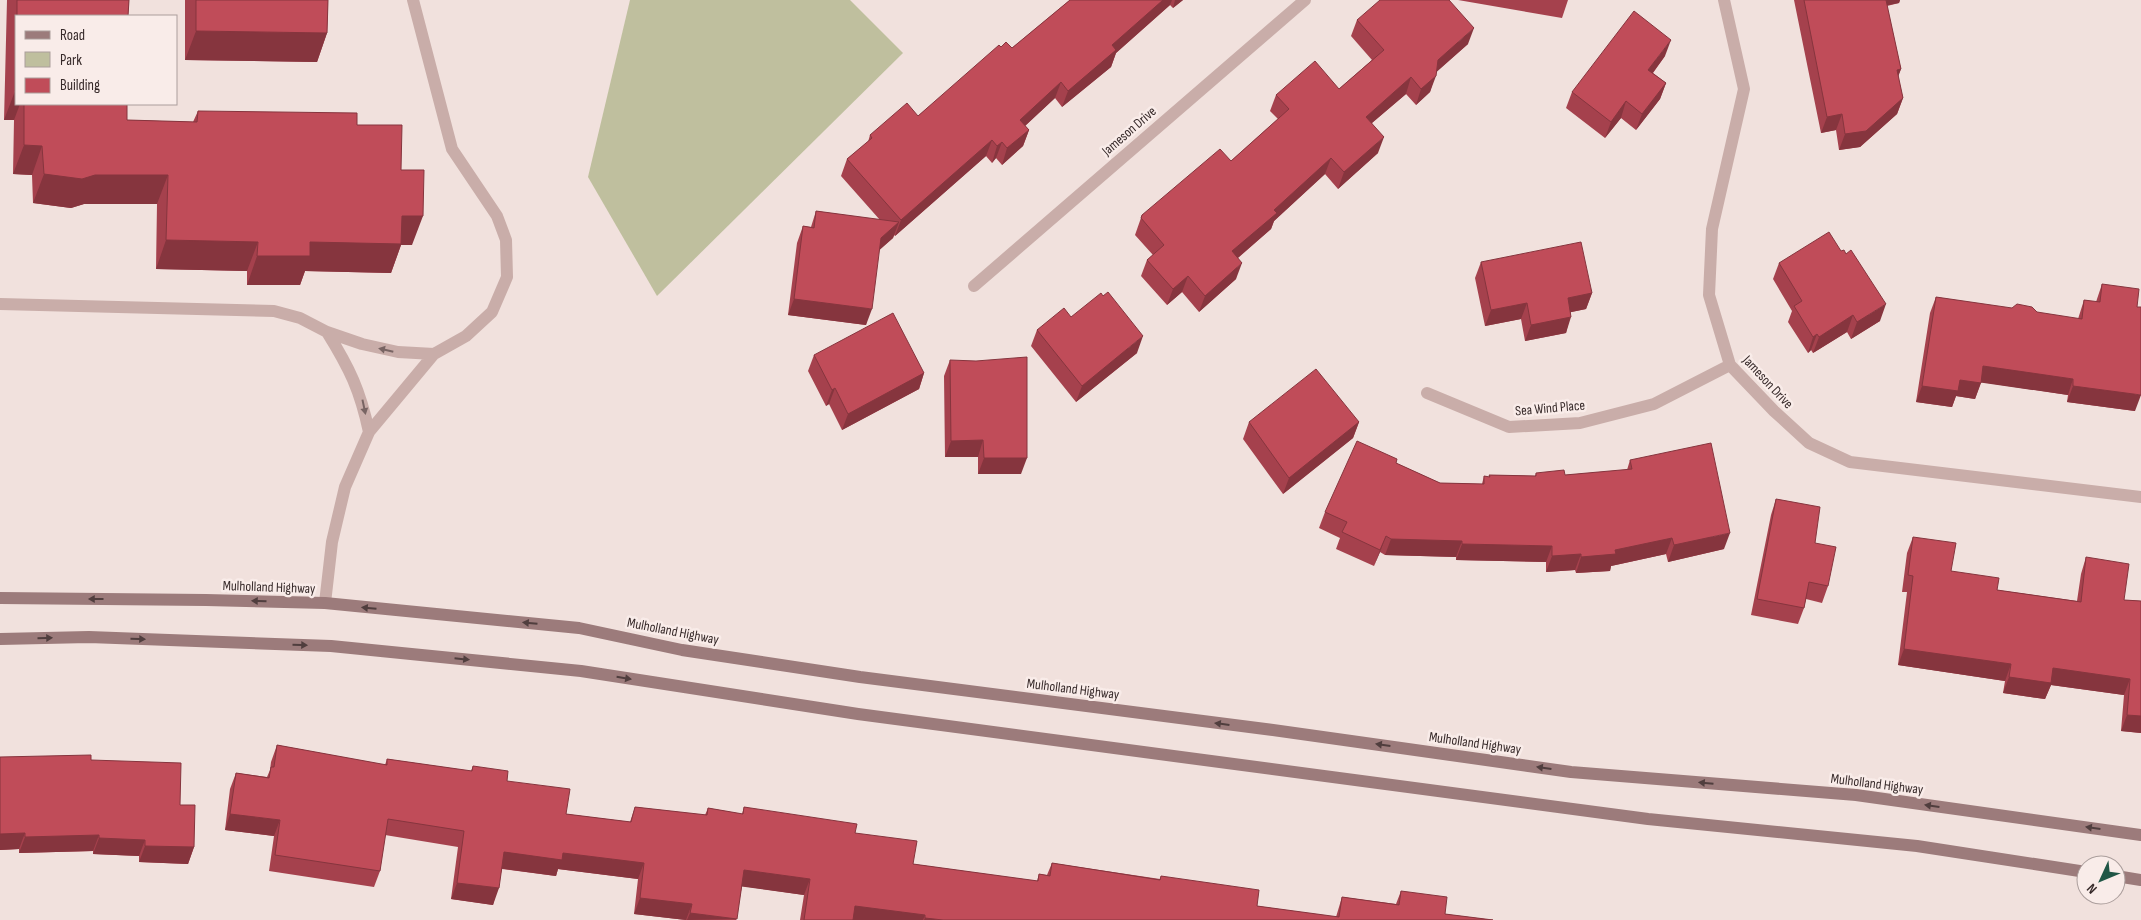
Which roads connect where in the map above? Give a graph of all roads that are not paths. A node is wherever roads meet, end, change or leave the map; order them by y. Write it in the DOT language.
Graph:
graph roads {
  1 [pos="413,0"];
  2 [pos="1305,0"];
  3 [pos="1724,0"];
  4 [pos="974,286"];
  5 [pos="0,304"];
  6 [pos="327,332"];
  7 [pos="434,354"];
  8 [pos="1730,365"];
  9 [pos="1427,393"];
  10 [pos="369,432"];
  11 [pos="2141,497"];
  12 [pos="0,598"];
  13 [pos="325,604"];
  14 [pos="0,639"];
  15 [pos="2141,835"];
  16 [pos="2076,870"];
  17 [pos="2126,878"];
  18 [pos="2141,880"];
  1 -- 7 [label="street"];
  2 -- 4 [label="street, Jameson Drive"];
  3 -- 8 [label="street, Jameson Drive"];
  5 -- 6 [label="street"];
  7 -- 6 [label="street, one-way"];
  6 -- 10 [label="street, one-way"];
  7 -- 10 [label="street"];
  8 -- 9 [label="street, Sea Wind Place"];
  8 -- 11 [label="street, Jameson Drive"];
  10 -- 13 [label="street"];
  13 -- 12 [label="main road, Mulholland Highway, one-way"];
  15 -- 13 [label="main road, Mulholland Highway, one-way"];
  14 -- 16 [label="main road, one-way"];
  17 -- 18 [label="main road"];
}
